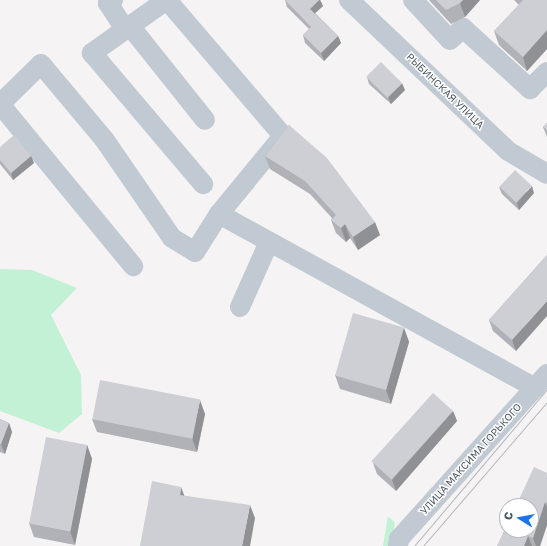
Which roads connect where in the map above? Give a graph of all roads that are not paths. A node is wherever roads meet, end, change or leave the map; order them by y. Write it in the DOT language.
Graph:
graph roads {
  1 [pos="112,0"];
  2 [pos="349,0"];
  3 [pos="413,0"];
  4 [pos="166,1"];
  5 [pos="128,27"];
  6 [pos="547,72"];
  7 [pos="0,104"];
  8 [pos="205,120"];
  9 [pos="547,174"];
  10 [pos="203,184"];
  11 [pos="219,214"];
  12 [pos="270,242"];
  13 [pos="133,266"];
  14 [pos="240,307"];
  15 [pos="541,381"];
  16 [pos="398,546"];
  1 -- 5 [label="street"];
  2 -- 9 [label="street, РЫБИНСКАЯ УЛИЦА"];
  3 -- 6 [label="street"];
  4 -- 5 [label="street"];
  4 -- 11 [label="street"];
  5 -- 8 [label="street"];
  5 -- 10 [label="street"];
  7 -- 11 [label="street"];
  7 -- 13 [label="street"];
  11 -- 12 [label="street"];
  12 -- 14 [label="street"];
  12 -- 15 [label="street"];
  15 -- 16 [label="street, УЛИЦА МАКСИМА ГОРЬКОГО"];
}
